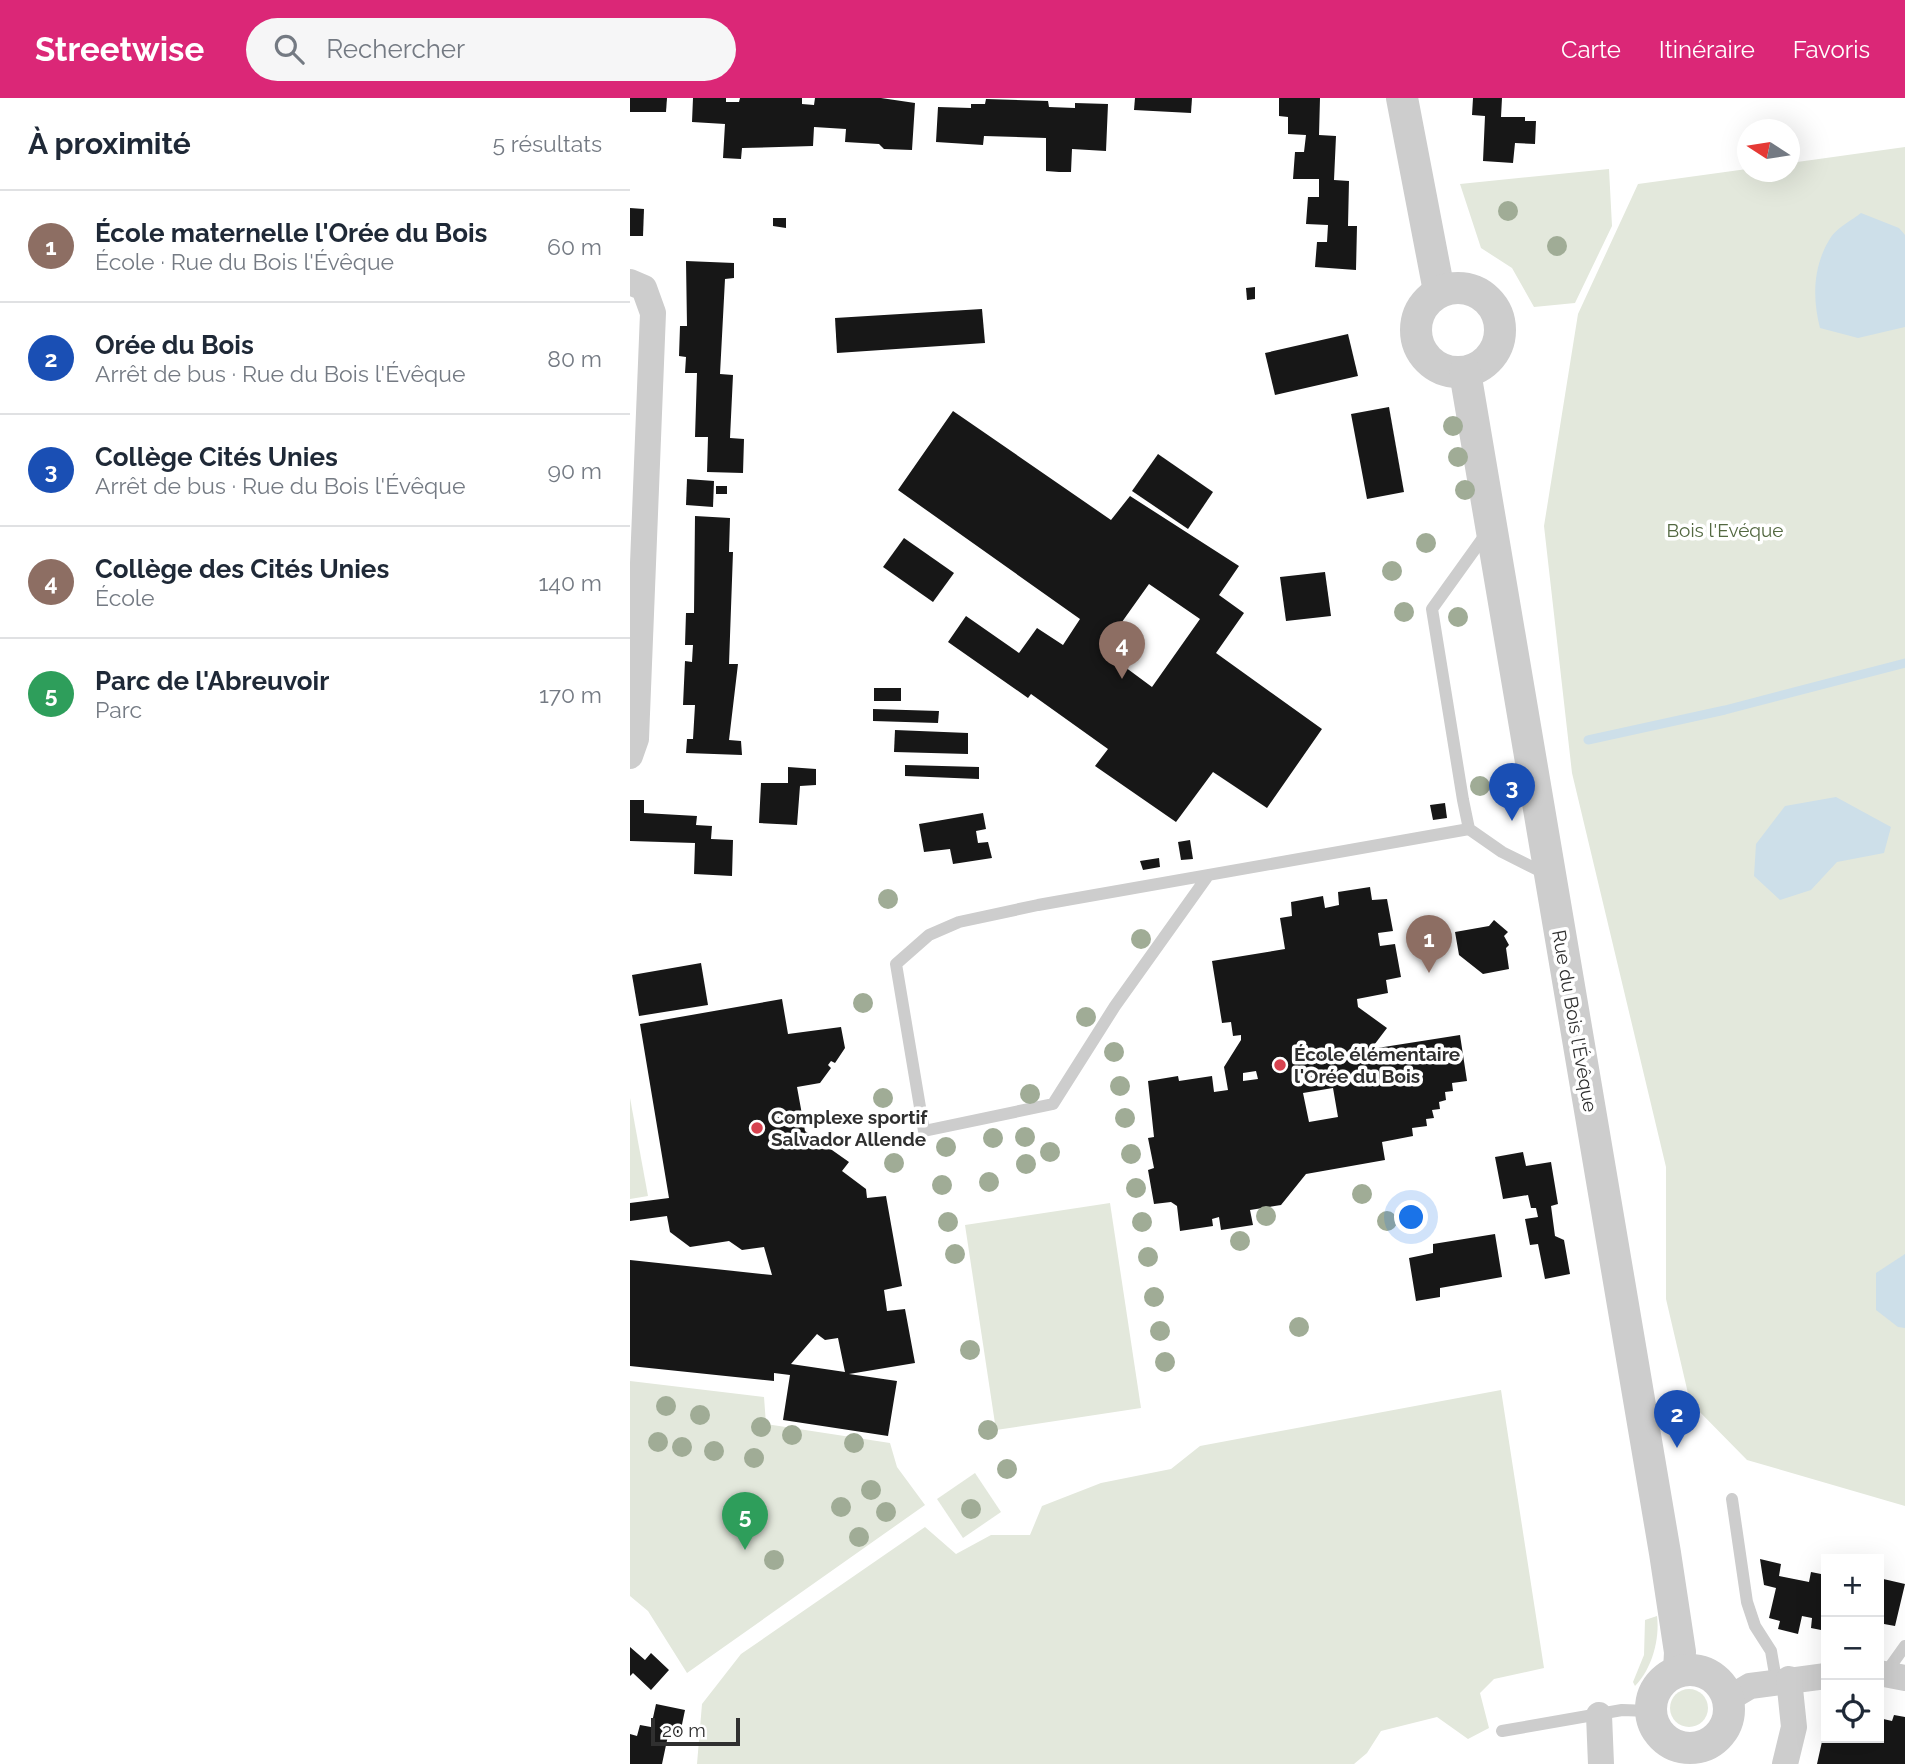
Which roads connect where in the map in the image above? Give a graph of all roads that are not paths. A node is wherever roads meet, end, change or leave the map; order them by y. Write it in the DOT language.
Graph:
graph roads {
  1 [pos="1402,98"];
  2 [pos="630,282"];
  3 [pos="1439,291"];
  4 [pos="1465,372"];
  5 [pos="1492,525"];
  6 [pos="630,756"];
  7 [pos="1469,829"];
  8 [pos="1551,876"];
  9 [pos="1207,877"];
  10 [pos="1732,1499"];
  11 [pos="1905,1646"];
  12 [pos="1679,1671"];
  13 [pos="1889,1675"];
  14 [pos="1821,1676"];
  15 [pos="1782,1679"];
  16 [pos="1728,1699"];
  17 [pos="1650,1711"];
  18 [pos="1599,1715"];
  19 [pos="1502,1731"];
  20 [pos="1696,1756"];
  21 [pos="1601,1764"];
  22 [pos="1785,1764"];
  1 -- 3 [label="street"];
  2 -- 6 [label="street"];
  3 -- 4 [label="street"];
  3 -- 4 [label="street"];
  4 -- 5 [label="street, Rue du Bois l'Évêque"];
  5 -- 7 [label="lane"];
  5 -- 8 [label="street, Rue du Bois l'Évêque"];
  7 -- 8 [label="lane"];
  7 -- 9 [label="lane"];
  8 -- 12 [label="street, Rue du Bois l'Évêque"];
  9 -- 9 [label="lane"];
  10 -- 15 [label="lane"];
  11 -- 13 [label="lane"];
  12 -- 16 [label="street"];
  12 -- 17 [label="street"];
  14 -- 15 [label="street"];
  15 -- 16 [label="street"];
  15 -- 22 [label="street"];
  16 -- 20 [label="street"];
  17 -- 18 [label="lane"];
  17 -- 20 [label="street"];
  18 -- 19 [label="lane"];
  18 -- 21 [label="street"];
}
